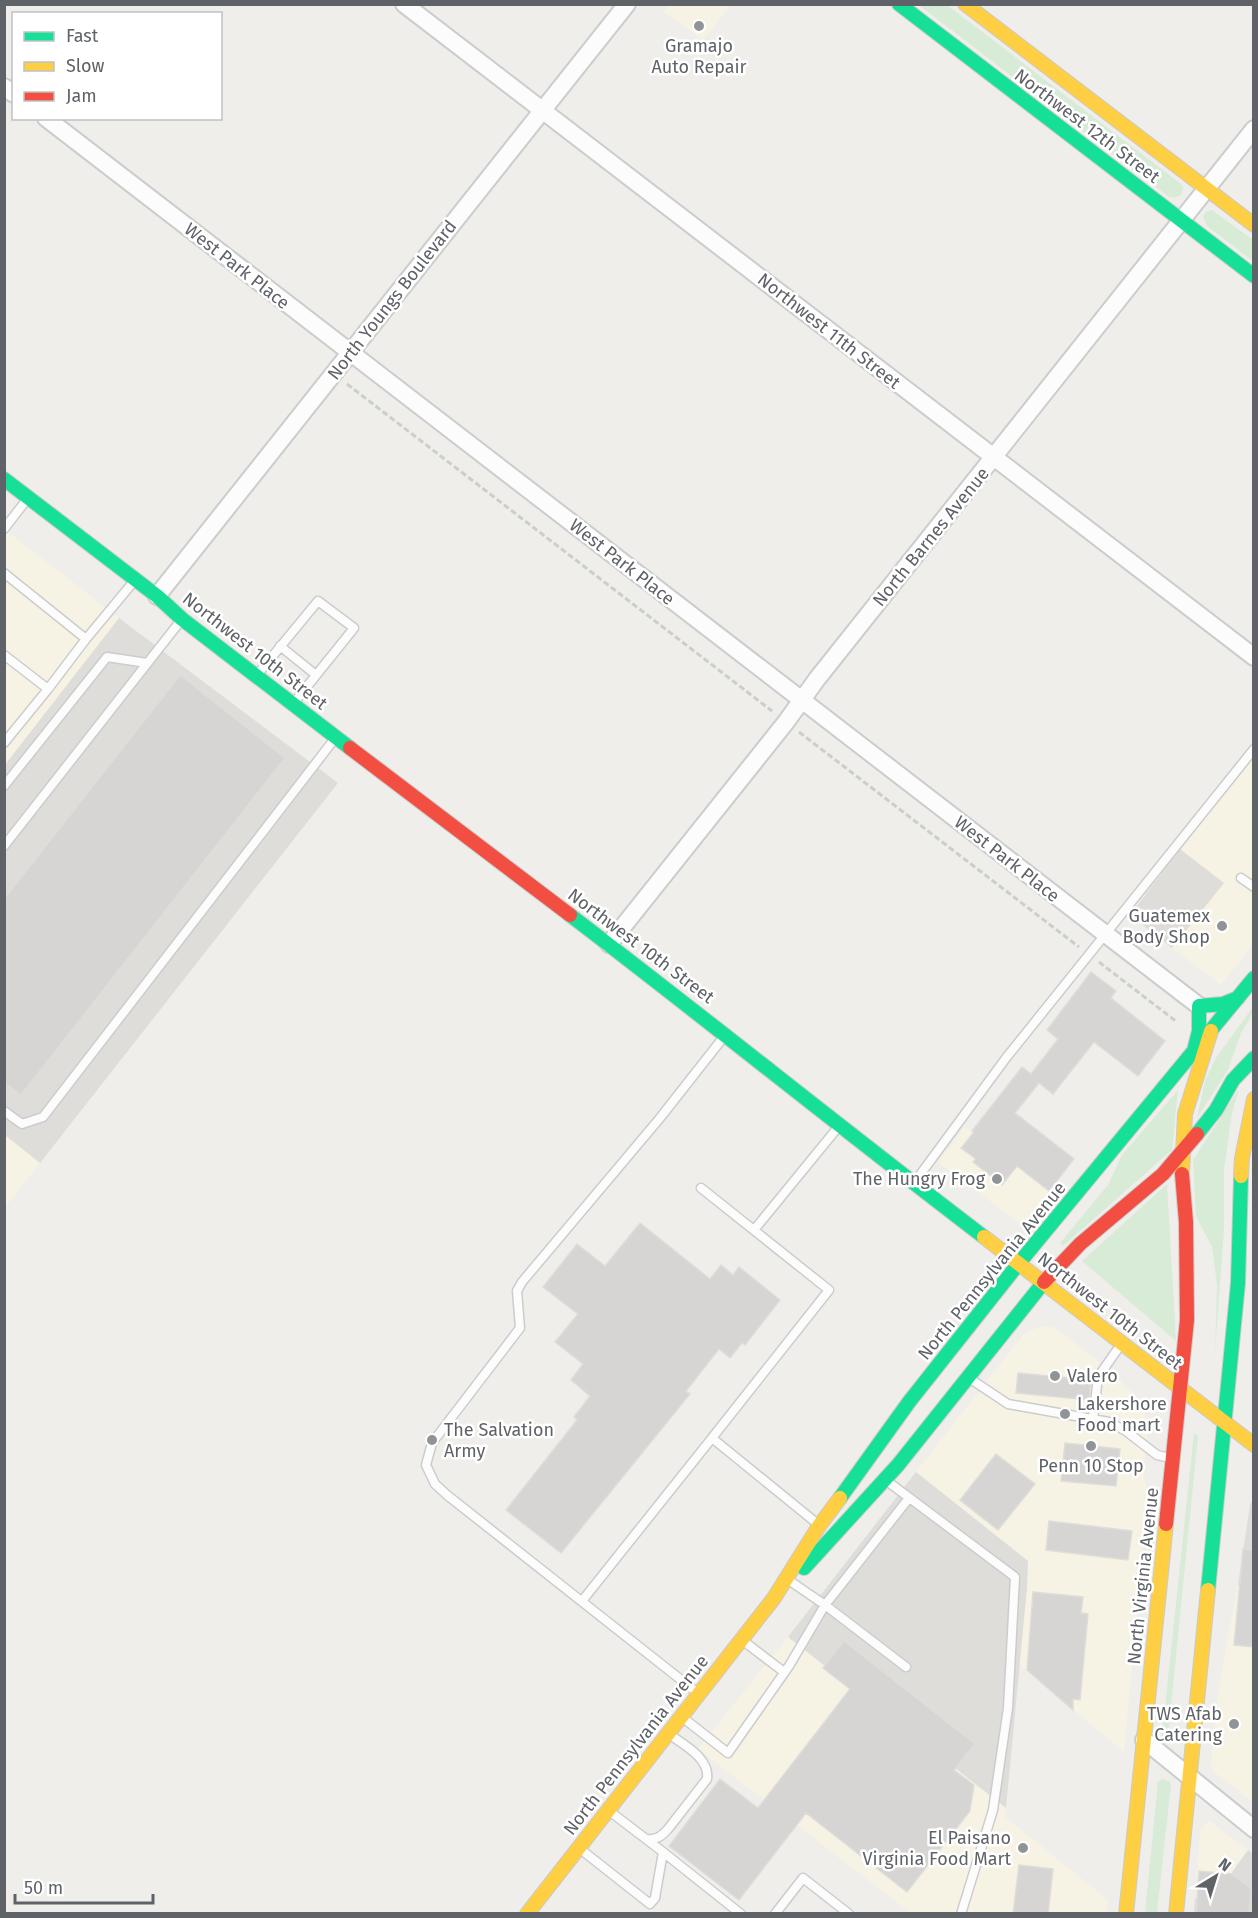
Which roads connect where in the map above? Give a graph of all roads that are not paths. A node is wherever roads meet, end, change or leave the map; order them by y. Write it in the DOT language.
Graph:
graph roads {
  1 [pos="404,4"];
  2 [pos="627,4"];
  3 [pos="899,4"];
  4 [pos="965,4"];
  5 [pos="542,110"];
  6 [pos="49,120"];
  7 [pos="1254,129"];
  8 [pos="1207,189"];
  9 [pos="1182,221"];
  10 [pos="1254,225"];
  11 [pos="1254,276"];
  12 [pos="350,354"];
  13 [pos="994,458"];
  14 [pos="4,479"];
  15 [pos="28,498"];
  16 [pos="4,529"];
  17 [pos="4,573"];
  18 [pos="135,579"];
  19 [pos="157,596"];
  20 [pos="183,619"];
  21 [pos="86,639"];
  22 [pos="280,646"];
  23 [pos="4,655"];
  24 [pos="1254,657"];
  25 [pos="147,663"];
  26 [pos="256,675"];
  27 [pos="316,675"];
  28 [pos="48,689"];
  29 [pos="801,700"];
  30 [pos="293,704"];
  31 [pos="336,736"];
  32 [pos="4,743"];
  33 [pos="1254,749"];
  34 [pos="4,786"];
  35 [pos="4,846"];
  36 [pos="1241,878"];
  37 [pos="1254,887"];
  38 [pos="1105,935"];
  39 [pos="609,944"];
  40 [pos="1254,978"];
  41 [pos="1238,998"];
  42 [pos="1199,1006"];
  43 [pos="1211,1031"];
  44 [pos="726,1034"];
  45 [pos="1196,1045"];
  46 [pos="1254,1058"];
  47 [pos="1254,1099"];
  48 [pos="4,1111"];
  49 [pos="1251,1119"];
  50 [pos="840,1126"];
  51 [pos="1182,1154"];
  52 [pos="914,1184"];
  53 [pos="701,1188"];
  54 [pos="754,1230"];
  55 [pos="1019,1263"];
  56 [pos="1044,1282"];
  57 [pos="1122,1342"];
  58 [pos="968,1378"];
  59 [pos="1182,1388"];
  60 [pos="1093,1419"];
  61 [pos="1226,1422"];
  62 [pos="712,1438"];
  63 [pos="1254,1445"];
  64 [pos="1173,1459"];
  65 [pos="884,1479"];
  66 [pos="909,1498"];
  67 [pos="819,1526"];
  68 [pos="790,1581"];
  69 [pos="774,1598"];
  70 [pos="582,1601"];
  71 [pos="825,1605"];
  72 [pos="741,1640"];
  73 [pos="906,1667"];
  74 [pos="784,1672"];
  75 [pos="699,1694"];
  76 [pos="681,1717"];
  77 [pos="668,1733"];
  78 [pos="1144,1740"];
  79 [pos="1191,1778"];
  80 [pos="608,1810"];
  81 [pos="1254,1829"];
  82 [pos="646,1839"];
  83 [pos="579,1848"];
  84 [pos="663,1852"];
  85 [pos="527,1914"];
  86 [pos="741,1914"];
  87 [pos="775,1914"];
  88 [pos="849,1914"];
  89 [pos="961,1914"];
  90 [pos="1126,1914"];
  91 [pos="1176,1914"];
  1 -- 5 [label="street, Northwest 11th Street"];
  2 -- 5 [label="street, North Youngs Boulevard"];
  3 -- 9 [label="main road, Northwest 12th Street"];
  4 -- 8 [label="main road, Northwest 12th Street"];
  5 -- 12 [label="street, North Youngs Boulevard"];
  5 -- 13 [label="street, Northwest 11th Street"];
  6 -- 12 [label="street, West Park Place"];
  7 -- 8 [label="street, North Barnes Avenue"];
  8 -- 9 [label="street, North Barnes Avenue"];
  8 -- 10 [label="main road, Northwest 12th Street"];
  9 -- 11 [label="main road, Northwest 12th Street"];
  9 -- 13 [label="street, North Barnes Avenue"];
  12 -- 19 [label="street, North Youngs Boulevard"];
  12 -- 29 [label="street, West Park Place"];
  13 -- 24 [label="street, Northwest 11th Street"];
  13 -- 29 [label="street, North Barnes Avenue"];
  14 -- 15 [label="main road, Northwest 10th Street"];
  15 -- 16 [label="lane"];
  15 -- 18 [label="main road, Northwest 10th Street"];
  17 -- 21 [label="lane"];
  18 -- 19 [label="main road, Northwest 10th Street"];
  18 -- 21 [label="lane"];
  19 -- 20 [label="main road, Northwest 10th Street"];
  20 -- 25 [label="lane"];
  20 -- 26 [label="main road, Northwest 10th Street"];
  21 -- 28 [label="lane"];
  22 -- 26 [label="lane"];
  22 -- 27 [label="lane"];
  22 -- 27 [label="lane"];
  23 -- 28 [label="lane"];
  25 -- 34 [label="lane"];
  25 -- 35 [label="lane"];
  26 -- 30 [label="main road, Northwest 10th Street"];
  27 -- 30 [label="lane"];
  28 -- 32 [label="lane"];
  29 -- 38 [label="street, West Park Place"];
  29 -- 39 [label="street, North Barnes Avenue"];
  30 -- 31 [label="main road, Northwest 10th Street"];
  31 -- 39 [label="main road, Northwest 10th Street"];
  31 -- 48 [label="lane"];
  33 -- 38 [label="lane"];
  36 -- 37 [label="lane"];
  38 -- 42 [label="street, West Park Place"];
  38 -- 52 [label="lane"];
  39 -- 44 [label="main road, Northwest 10th Street"];
  40 -- 41 [label="main road, North Pennsylvania Avenue"];
  41 -- 42 [label="main road"];
  41 -- 43 [label="main road, North Pennsylvania Avenue"];
  42 -- 45 [label="main road"];
  43 -- 45 [label="main road, North Pennsylvania Avenue"];
  43 -- 51 [label="main road, North Virginia Avenue"];
  44 -- 50 [label="main road, Northwest 10th Street"];
  44 -- 70 [label="lane"];
  45 -- 55 [label="main road, North Pennsylvania Avenue"];
  46 -- 51 [label="main road, North Pennsylvania Avenue"];
  47 -- 49 [label="main road"];
  49 -- 61 [label="main road"];
  50 -- 52 [label="main road, Northwest 10th Street"];
  50 -- 54 [label="lane"];
  51 -- 56 [label="main road, North Pennsylvania Avenue"];
  51 -- 59 [label="main road, North Virginia Avenue"];
  52 -- 55 [label="main road, Northwest 10th Street"];
  53 -- 54 [label="lane"];
  54 -- 62 [label="lane"];
  55 -- 56 [label="main road, Northwest 10th Street"];
  55 -- 67 [label="main road, North Pennsylvania Avenue"];
  56 -- 57 [label="main road, Northwest 10th Street"];
  56 -- 58 [label="main road, North Pennsylvania Avenue"];
  57 -- 59 [label="main road, Northwest 10th Street"];
  57 -- 60 [label="lane"];
  58 -- 60 [label="lane"];
  58 -- 65 [label="main road, North Pennsylvania Avenue"];
  59 -- 61 [label="main road, Northwest 10th Street"];
  59 -- 64 [label="main road, North Virginia Avenue"];
  60 -- 64 [label="lane"];
  61 -- 63 [label="main road, Northwest 10th Street"];
  61 -- 79 [label="main road"];
  62 -- 67 [label="lane"];
  62 -- 70 [label="lane"];
  64 -- 78 [label="main road, North Virginia Avenue"];
  65 -- 66 [label="lane"];
  65 -- 68 [label="main road, North Pennsylvania Avenue"];
  66 -- 71 [label="lane"];
  66 -- 89 [label="lane"];
  67 -- 69 [label="main road, North Pennsylvania Avenue"];
  68 -- 69 [label="main road, North Pennsylvania Avenue"];
  68 -- 71 [label="lane"];
  69 -- 72 [label="main road, North Pennsylvania Avenue"];
  70 -- 75 [label="lane"];
  71 -- 73 [label="lane"];
  71 -- 74 [label="lane"];
  72 -- 74 [label="lane"];
  72 -- 75 [label="main road, North Pennsylvania Avenue"];
  74 -- 76 [label="lane"];
  75 -- 76 [label="main road, North Pennsylvania Avenue"];
  76 -- 77 [label="main road, North Pennsylvania Avenue"];
  77 -- 80 [label="main road, North Pennsylvania Avenue"];
  77 -- 82 [label="lane"];
  78 -- 79 [label="street"];
  78 -- 90 [label="main road, North Virginia Avenue"];
  79 -- 81 [label="street"];
  79 -- 91 [label="main road"];
  80 -- 82 [label="lane"];
  80 -- 83 [label="main road, North Pennsylvania Avenue"];
  82 -- 84 [label="lane"];
  83 -- 84 [label="lane"];
  83 -- 85 [label="main road, North Pennsylvania Avenue"];
  84 -- 86 [label="lane"];
  87 -- 88 [label="lane"];
}
